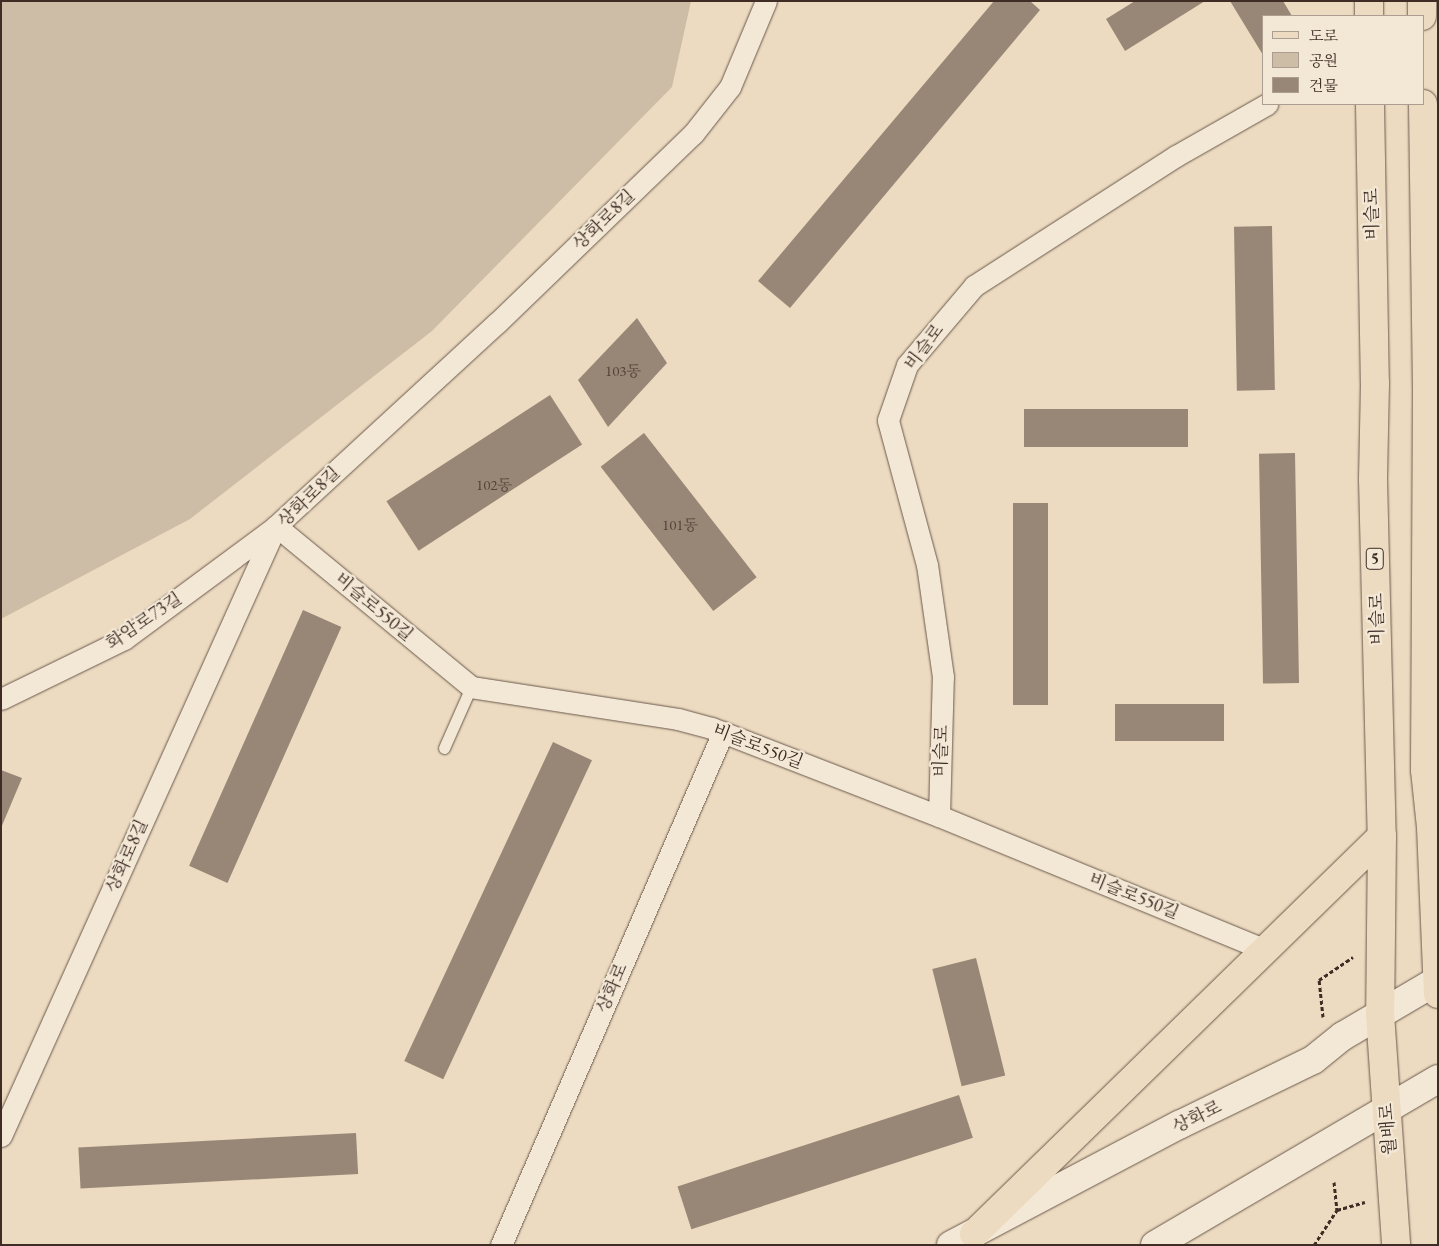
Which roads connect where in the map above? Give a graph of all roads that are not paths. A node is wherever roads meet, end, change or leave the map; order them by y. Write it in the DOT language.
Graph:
graph roads {
  1 [pos="766,1"];
  2 [pos="1369,1"];
  3 [pos="1422,1"];
  4 [pos="1369,15"];
  5 [pos="1422,15"];
  6 [pos="1266,105"];
  7 [pos="1370,105"];
  8 [pos="1423,105"];
  9 [pos="276,526"];
  10 [pos="1424,627"];
  11 [pos="1438,659"];
  12 [pos="471,687"];
  13 [pos="1,699"];
  14 [pos="723,732"];
  15 [pos="444,748"];
  16 [pos="1438,796"];
  17 [pos="939,816"];
  18 [pos="1431,827"];
  19 [pos="1382,836"];
  20 [pos="1266,950"];
  21 [pos="1437,985"];
  22 [pos="1380,1014"];
  23 [pos="1438,1079"];
  24 [pos="1386,1109"];
  25 [pos="1,1136"];
  26 [pos="962,1239"];
  27 [pos="501,1245"];
  28 [pos="1155,1245"];
  29 [pos="1396,1245"];
  1 -- 9 [label="street, 상화로8길"];
  2 -- 4 [label="main road"];
  3 -- 5 [label="main road"];
  6 -- 17 [label="street, 비슬로"];
  7 -- 19 [label="main road, 비슬로 / 5"];
  8 -- 10 [label="main road"];
  9 -- 12 [label="street, 비슬로550길"];
  9 -- 13 [label="street, 화암로73길"];
  9 -- 25 [label="street, 상화로8길"];
  10 -- 11 [label="main road"];
  10 -- 18 [label="main road"];
  12 -- 14 [label="street, 비슬로550길"];
  12 -- 15 [label="lane"];
  14 -- 17 [label="street, 비슬로550길"];
  14 -- 27 [label="street, 상화로"];
  16 -- 18 [label="street"];
  17 -- 20 [label="street, 비슬로550길"];
  18 -- 21 [label="main road"];
  19 -- 20 [label="main road"];
  19 -- 22 [label="main road, 비슬로 / 5"];
  20 -- 26 [label="main road"];
  21 -- 22 [label="main road, 상화로"];
  22 -- 24 [label="main road, 월배로"];
  22 -- 26 [label="main road, 상화로"];
  23 -- 24 [label="main road"];
  24 -- 28 [label="main road"];
  24 -- 29 [label="main road, 월배로"];
}
